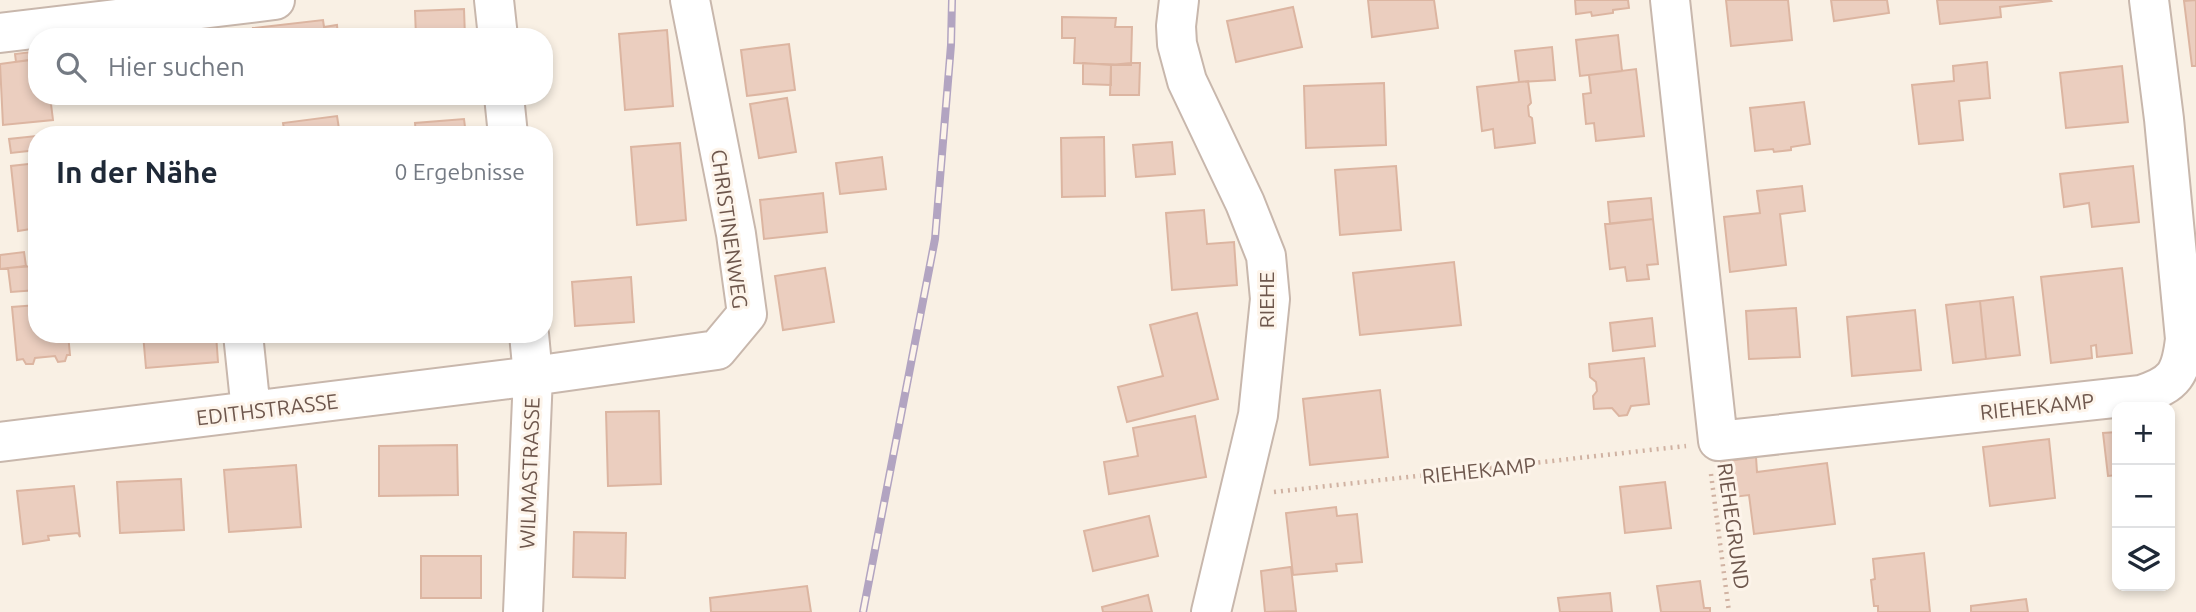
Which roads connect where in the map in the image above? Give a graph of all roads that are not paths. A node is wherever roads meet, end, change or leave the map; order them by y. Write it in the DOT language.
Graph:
graph roads {
  1 [pos="275,0"];
  2 [pos="494,0"];
  3 [pos="690,0"];
  4 [pos="1179,0"];
  5 [pos="1670,0"];
  6 [pos="2149,0"];
  7 [pos="45,28"];
  8 [pos="497,28"];
  9 [pos="28,30"];
  10 [pos="0,33"];
  11 [pos="505,105"];
  12 [pos="2180,117"];
  13 [pos="507,126"];
  14 [pos="244,343"];
  15 [pos="530,343"];
  16 [pos="533,376"];
  17 [pos="2186,381"];
  18 [pos="251,411"];
  19 [pos="0,442"];
  20 [pos="523,612"];
  21 [pos="1211,612"];
  1 -- 7 [label="street"];
  2 -- 8 [label="street"];
  3 -- 16 [label="street, CHRISTINENWEG"];
  4 -- 21 [label="street, RIEHE"];
  5 -- 17 [label="street, RIEHEKAMP"];
  6 -- 12 [label="street, RIEHEKAMP"];
  9 -- 10 [label="street"];
  11 -- 13 [label="street"];
  12 -- 17 [label="street, RIEHEKAMP"];
  14 -- 18 [label="street"];
  15 -- 16 [label="street, WILMASTRASSE"];
  16 -- 18 [label="street, EDITHSTRASSE"];
  16 -- 20 [label="street, WILMASTRASSE"];
  18 -- 19 [label="street, EDITHSTRASSE"];
}
